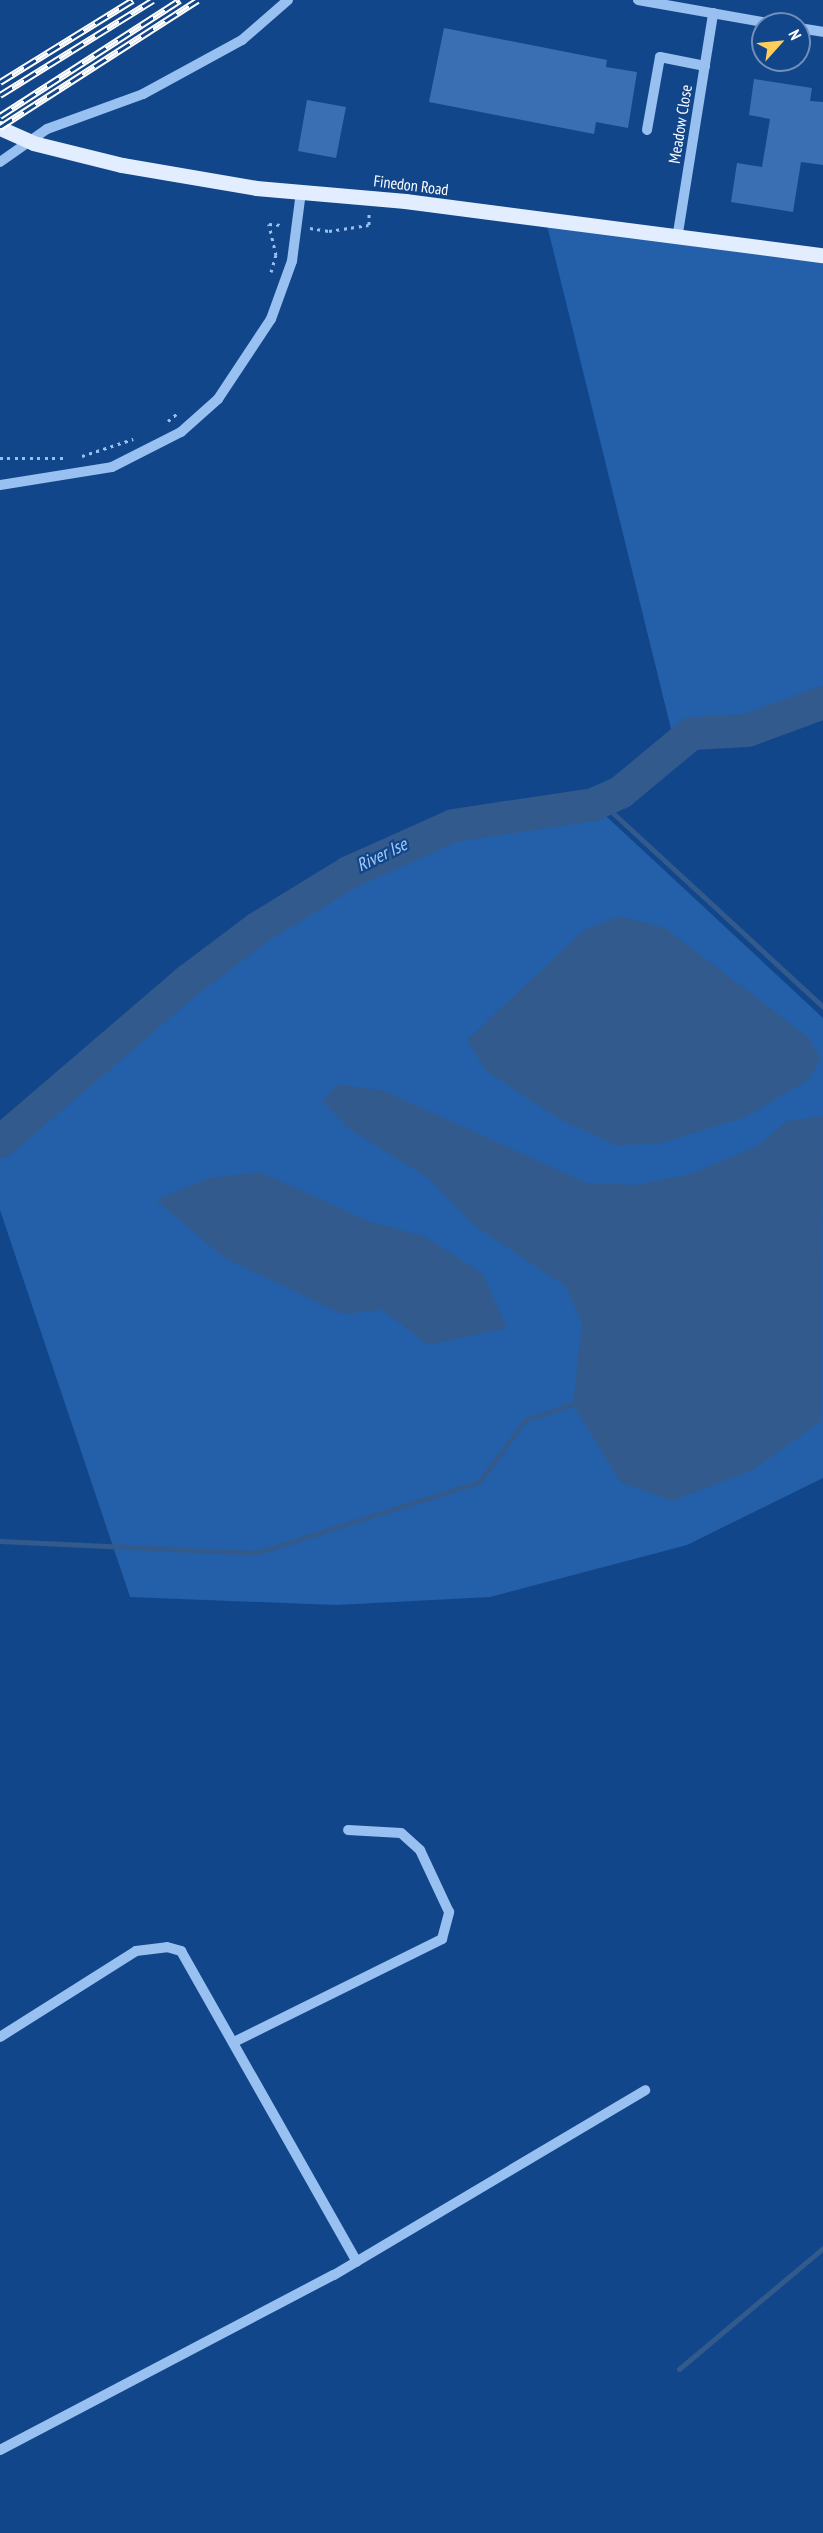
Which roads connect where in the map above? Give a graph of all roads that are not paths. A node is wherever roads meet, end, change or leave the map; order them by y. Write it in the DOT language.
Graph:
graph roads {
  1 [pos="288,0"];
  2 [pos="638,0"];
  3 [pos="679,4"];
  4 [pos="713,13"];
  5 [pos="751,20"];
  6 [pos="705,66"];
  7 [pos="0,128"];
  8 [pos="647,129"];
  9 [pos="0,162"];
  10 [pos="301,192"];
  11 [pos="677,239"];
  12 [pos="823,255"];
  13 [pos="0,485"];
  14 [pos="348,1830"];
  15 [pos="0,2037"];
  16 [pos="236,2041"];
  17 [pos="645,2090"];
  18 [pos="357,2262"];
  19 [pos="0,2451"];
  1 -- 9 [label="street"];
  2 -- 3 [label="street"];
  3 -- 4 [label="street"];
  4 -- 5 [label="street"];
  4 -- 6 [label="street, Meadow Close"];
  6 -- 8 [label="street"];
  6 -- 11 [label="street, Meadow Close"];
  7 -- 10 [label="main road, Finedon Road"];
  10 -- 11 [label="main road, Finedon Road"];
  10 -- 13 [label="street"];
  11 -- 12 [label="main road, Finedon Road"];
  14 -- 16 [label="street"];
  15 -- 16 [label="street"];
  16 -- 18 [label="street"];
  17 -- 18 [label="street"];
  18 -- 19 [label="street"];
}
